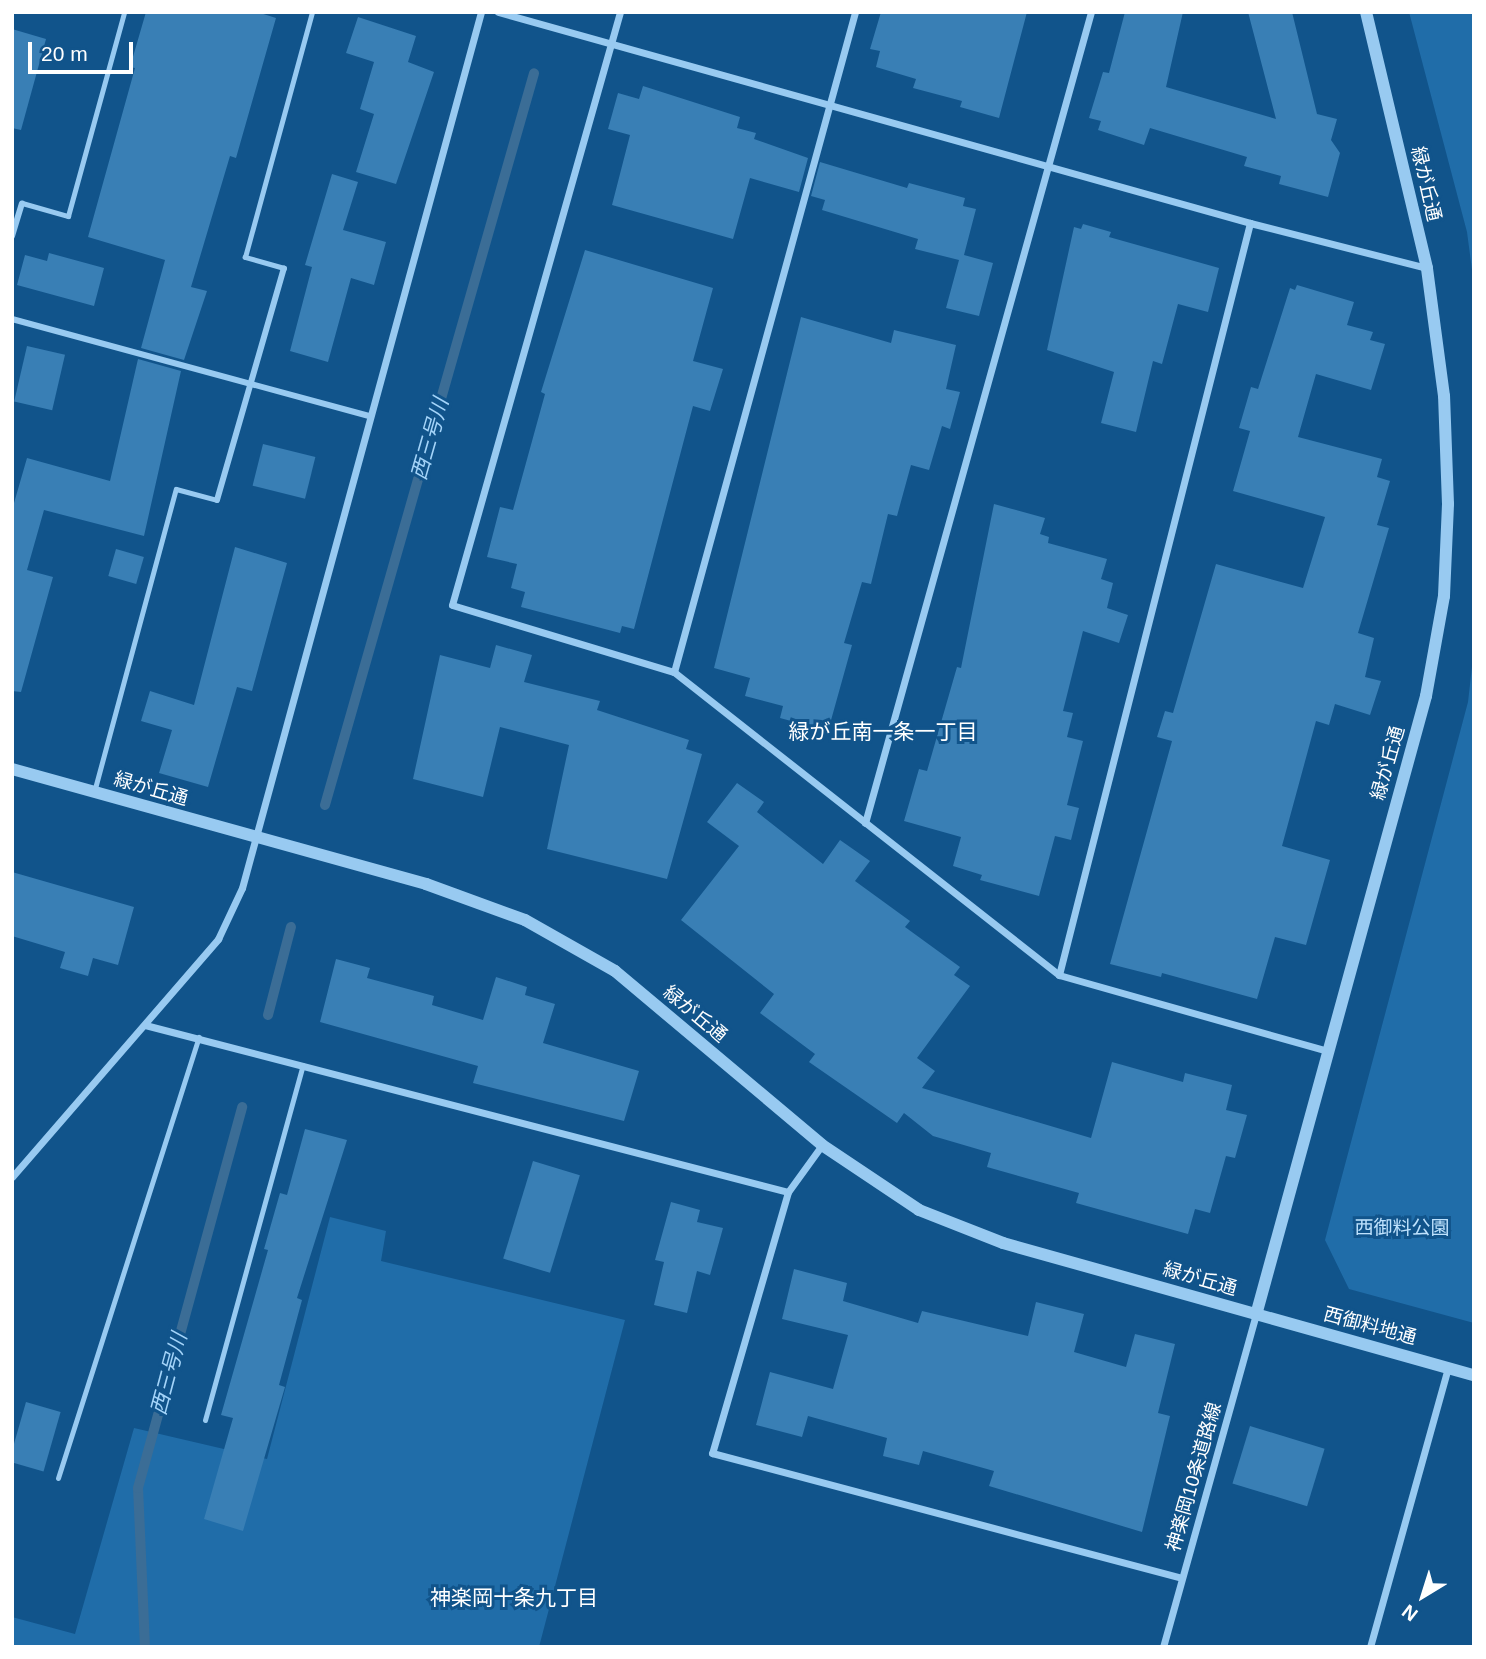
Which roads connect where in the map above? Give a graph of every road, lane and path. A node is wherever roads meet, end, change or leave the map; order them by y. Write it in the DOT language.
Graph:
graph roads {
  1 [pos="124,12"];
  2 [pos="312,12"];
  3 [pos="481,12"];
  4 [pos="498,12"];
  5 [pos="620,12"];
  6 [pos="855,12"];
  7 [pos="1091,12"];
  8 [pos="1366,12"];
  9 [pos="611,45"];
  10 [pos="830,104"];
  11 [pos="1048,165"];
  12 [pos="22,203"];
  13 [pos="1250,223"];
  14 [pos="12,236"];
  15 [pos="284,268"];
  16 [pos="1427,268"];
  17 [pos="12,319"];
  18 [pos="251,384"];
  19 [pos="369,416"];
  20 [pos="217,500"];
  21 [pos="674,673"];
  22 [pos="12,769"];
  23 [pos="94,792"];
  24 [pos="865,822"];
  25 [pos="256,838"];
  26 [pos="1059,975"];
  27 [pos="145,1025"];
  28 [pos="199,1037"];
  29 [pos="1327,1051"];
  30 [pos="303,1065"];
  31 [pos="822,1145"];
  32 [pos="12,1177"];
  33 [pos="788,1192"];
  34 [pos="1256,1315"];
  35 [pos="1448,1368"];
  36 [pos="1474,1375"];
  37 [pos="205,1420"];
  38 [pos="58,1478"];
  39 [pos="1182,1578"];
  40 [pos="1163,1647"];
  41 [pos="1370,1647"];
  1 -- 12 [label="lane"];
  2 -- 15 [label="lane"];
  3 -- 19 [label="street"];
  4 -- 9 [label="street"];
  5 -- 9 [label="street"];
  6 -- 10 [label="street"];
  7 -- 11 [label="street"];
  8 -- 16 [label="street, 緑が丘通"];
  9 -- 10 [label="street"];
  9 -- 21 [label="street"];
  10 -- 11 [label="street"];
  10 -- 21 [label="street"];
  11 -- 13 [label="street"];
  11 -- 24 [label="street"];
  12 -- 14 [label="street"];
  13 -- 16 [label="street"];
  13 -- 26 [label="street"];
  15 -- 18 [label="street"];
  16 -- 29 [label="street, 緑が丘通"];
  17 -- 18 [label="street"];
  18 -- 19 [label="street"];
  18 -- 20 [label="street"];
  19 -- 25 [label="street"];
  20 -- 23 [label="lane"];
  21 -- 24 [label="street"];
  22 -- 23 [label="street, 緑が丘通"];
  23 -- 25 [label="street, 緑が丘通"];
  24 -- 26 [label="street"];
  25 -- 27 [label="street"];
  25 -- 31 [label="street, 緑が丘通"];
  26 -- 29 [label="street"];
  27 -- 28 [label="street"];
  27 -- 32 [label="street"];
  28 -- 30 [label="street"];
  28 -- 38 [label="lane"];
  29 -- 34 [label="street, 緑が丘通"];
  30 -- 33 [label="street"];
  30 -- 37 [label="lane"];
  31 -- 33 [label="street"];
  31 -- 34 [label="street, 緑が丘通"];
  33 -- 39 [label="street"];
  34 -- 35 [label="street, 西御料地通"];
  34 -- 39 [label="street, 神楽岡10条道路線"];
  35 -- 36 [label="street, 西御料地通"];
  35 -- 41 [label="street"];
  39 -- 40 [label="street, 神楽岡10条道路線"];
}
